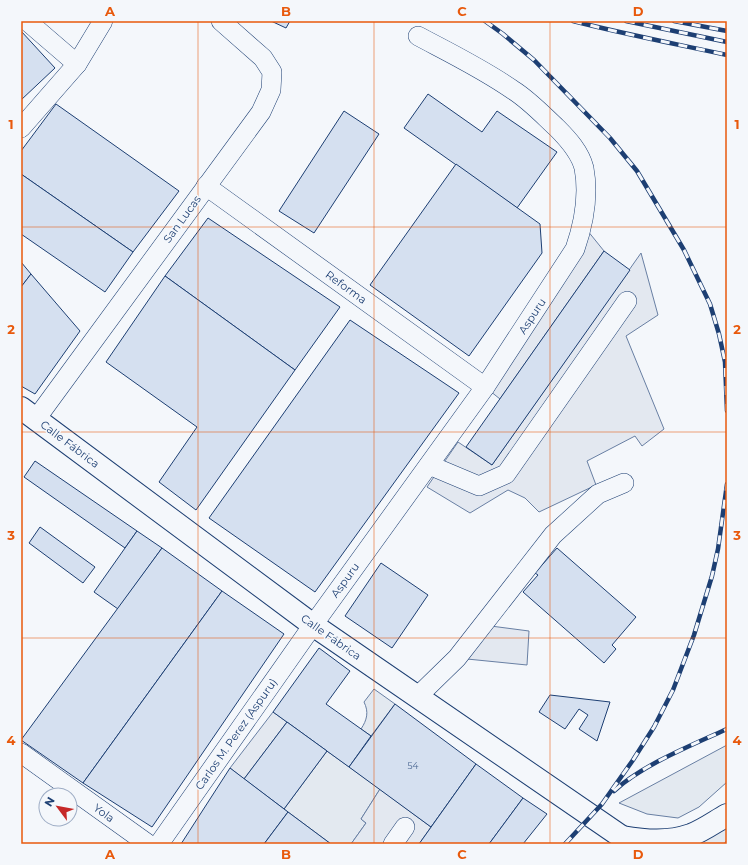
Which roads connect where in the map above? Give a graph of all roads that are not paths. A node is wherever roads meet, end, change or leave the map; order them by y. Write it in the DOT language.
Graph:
graph roads {
  1 [pos="27,21"];
  2 [pos="103,21"];
  3 [pos="221,21"];
  4 [pos="418,36"];
  5 [pos="77,64"];
  6 [pos="21,128"];
  7 [pos="206,186"];
  8 [pos="627,300"];
  9 [pos="485,387"];
  10 [pos="25,414"];
  11 [pos="428,465"];
  12 [pos="624,483"];
  13 [pos="313,625"];
  14 [pos="418,697"];
  15 [pos="21,753"];
  16 [pos="727,815"];
  17 [pos="405,827"];
  18 [pos="627,842"];
  19 [pos="148,844"];
  20 [pos="159,844"];
  21 [pos="393,844"];
  1 -- 5 [label="street"];
  2 -- 5 [label="street"];
  3 -- 7 [label="street, San Lucas"];
  4 -- 9 [label="street, Aspuru"];
  5 -- 6 [label="street"];
  7 -- 9 [label="street, Reforma"];
  7 -- 10 [label="street, San Lucas"];
  8 -- 11 [label="street"];
  9 -- 11 [label="street, Aspuru"];
  10 -- 13 [label="main road, Calle Fábrica"];
  11 -- 13 [label="street, Aspuru"];
  12 -- 14 [label="street"];
  13 -- 14 [label="main road, Calle Fábrica"];
  13 -- 20 [label="street, Carlos M. Perez (Aspuru)"];
  14 -- 18 [label="main road, Calle Fábrica"];
  15 -- 19 [label="street, Yola"];
  16 -- 18 [label="main road"];
  17 -- 21 [label="street"];
}
